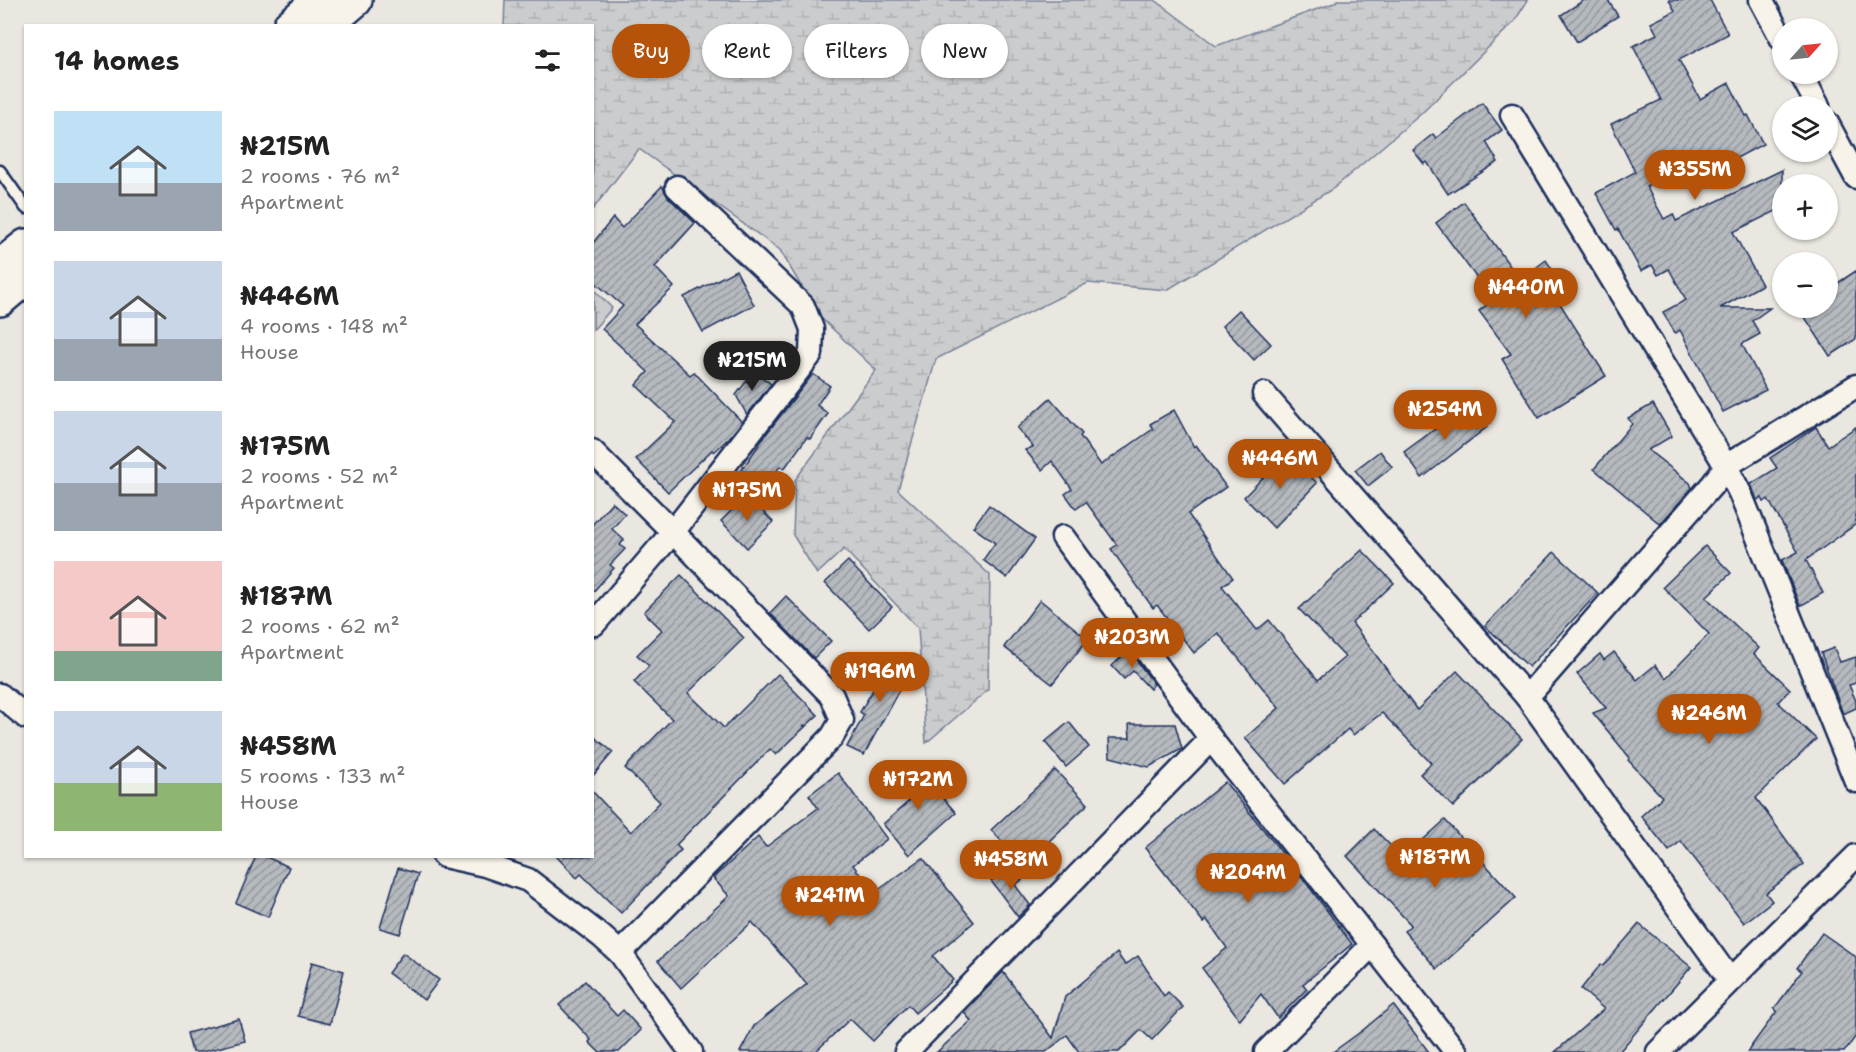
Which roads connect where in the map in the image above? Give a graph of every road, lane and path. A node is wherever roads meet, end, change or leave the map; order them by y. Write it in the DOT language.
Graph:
graph roads {
  1 [pos="321,0"];
  2 [pos="356,0"];
  3 [pos="1761,0"];
  4 [pos="1772,20"];
  5 [pos="292,24"];
  6 [pos="327,24"];
  7 [pos="1512,115"];
  8 [pos="1838,143"];
  9 [pos="0,171"];
  10 [pos="1856,177"];
  11 [pos="677,187"];
  12 [pos="24,205"];
  13 [pos="24,248"];
  14 [pos="0,267"];
  15 [pos="24,279"];
  16 [pos="0,298"];
  17 [pos="1856,386"];
  18 [pos="1264,394"];
  19 [pos="594,454"];
  20 [pos="1726,466"];
  21 [pos="673,532"];
  22 [pos="1064,537"];
  23 [pos="594,624"];
  24 [pos="0,695"];
  25 [pos="1527,697"];
  26 [pos="24,715"];
  27 [pos="1211,739"];
  28 [pos="1856,781"];
  29 [pos="1856,856"];
  30 [pos="453,858"];
  31 [pos="1372,945"];
  32 [pos="620,953"];
  33 [pos="1730,980"];
  34 [pos="691,1052"];
  35 [pos="906,1052"];
  36 [pos="1266,1052"];
  37 [pos="1456,1052"];
  38 [pos="1658,1052"];
  1 -- 5 [label="main road"];
  2 -- 6 [label="main road"];
  3 -- 4 [label="street"];
  7 -- 20 [label="street"];
  8 -- 10 [label="street"];
  9 -- 12 [label="lane"];
  11 -- 21 [label="street"];
  13 -- 14 [label="main road"];
  15 -- 16 [label="main road"];
  17 -- 20 [label="street"];
  18 -- 25 [label="street"];
  19 -- 21 [label="street"];
  20 -- 25 [label="street"];
  20 -- 28 [label="street"];
  21 -- 23 [label="street"];
  21 -- 32 [label="street"];
  22 -- 27 [label="street"];
  24 -- 26 [label="street"];
  25 -- 33 [label="street"];
  27 -- 31 [label="street"];
  27 -- 35 [label="street"];
  29 -- 33 [label="street"];
  30 -- 32 [label="street"];
  31 -- 36 [label="street"];
  31 -- 37 [label="street"];
  32 -- 34 [label="street"];
  33 -- 38 [label="street"];
}
